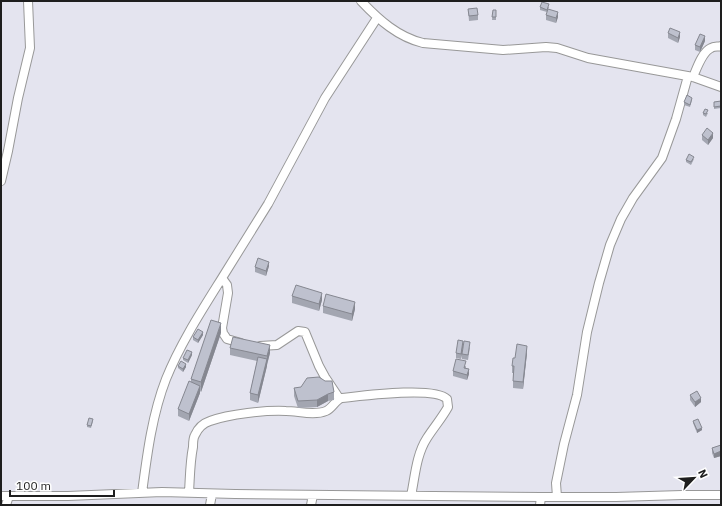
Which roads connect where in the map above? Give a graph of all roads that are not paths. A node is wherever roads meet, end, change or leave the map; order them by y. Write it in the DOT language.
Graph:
graph roads {
  1 [pos="28,1"];
  2 [pos="361,1"];
  3 [pos="377,18"];
  4 [pos="721,46"];
  5 [pos="690,77"];
  6 [pos="721,87"];
  7 [pos="1,181"];
  8 [pos="222,278"];
  9 [pos="340,398"];
  10 [pos="189,492"];
  11 [pos="142,493"];
  12 [pos="212,494"];
  13 [pos="313,495"];
  14 [pos="721,495"];
  15 [pos="5,496"];
  16 [pos="412,496"];
  17 [pos="556,497"];
  18 [pos="540,501"];
  19 [pos="6,505"];
  20 [pos="210,505"];
  21 [pos="311,505"];
  1 -- 7 [label="street"];
  2 -- 3 [label="street"];
  3 -- 5 [label="street"];
  3 -- 8 [label="street"];
  4 -- 5 [label="street"];
  5 -- 6 [label="street"];
  5 -- 17 [label="street"];
  8 -- 9 [label="street"];
  8 -- 11 [label="street"];
  9 -- 10 [label="street"];
  9 -- 16 [label="street"];
  10 -- 11 [label="street"];
  10 -- 12 [label="street"];
  11 -- 15 [label="street"];
  12 -- 13 [label="street"];
  12 -- 20 [label="street"];
  13 -- 16 [label="street"];
  13 -- 21 [label="street"];
  14 -- 17 [label="street"];
  15 -- 19 [label="street"];
  16 -- 18 [label="street"];
  17 -- 18 [label="street"];
}
